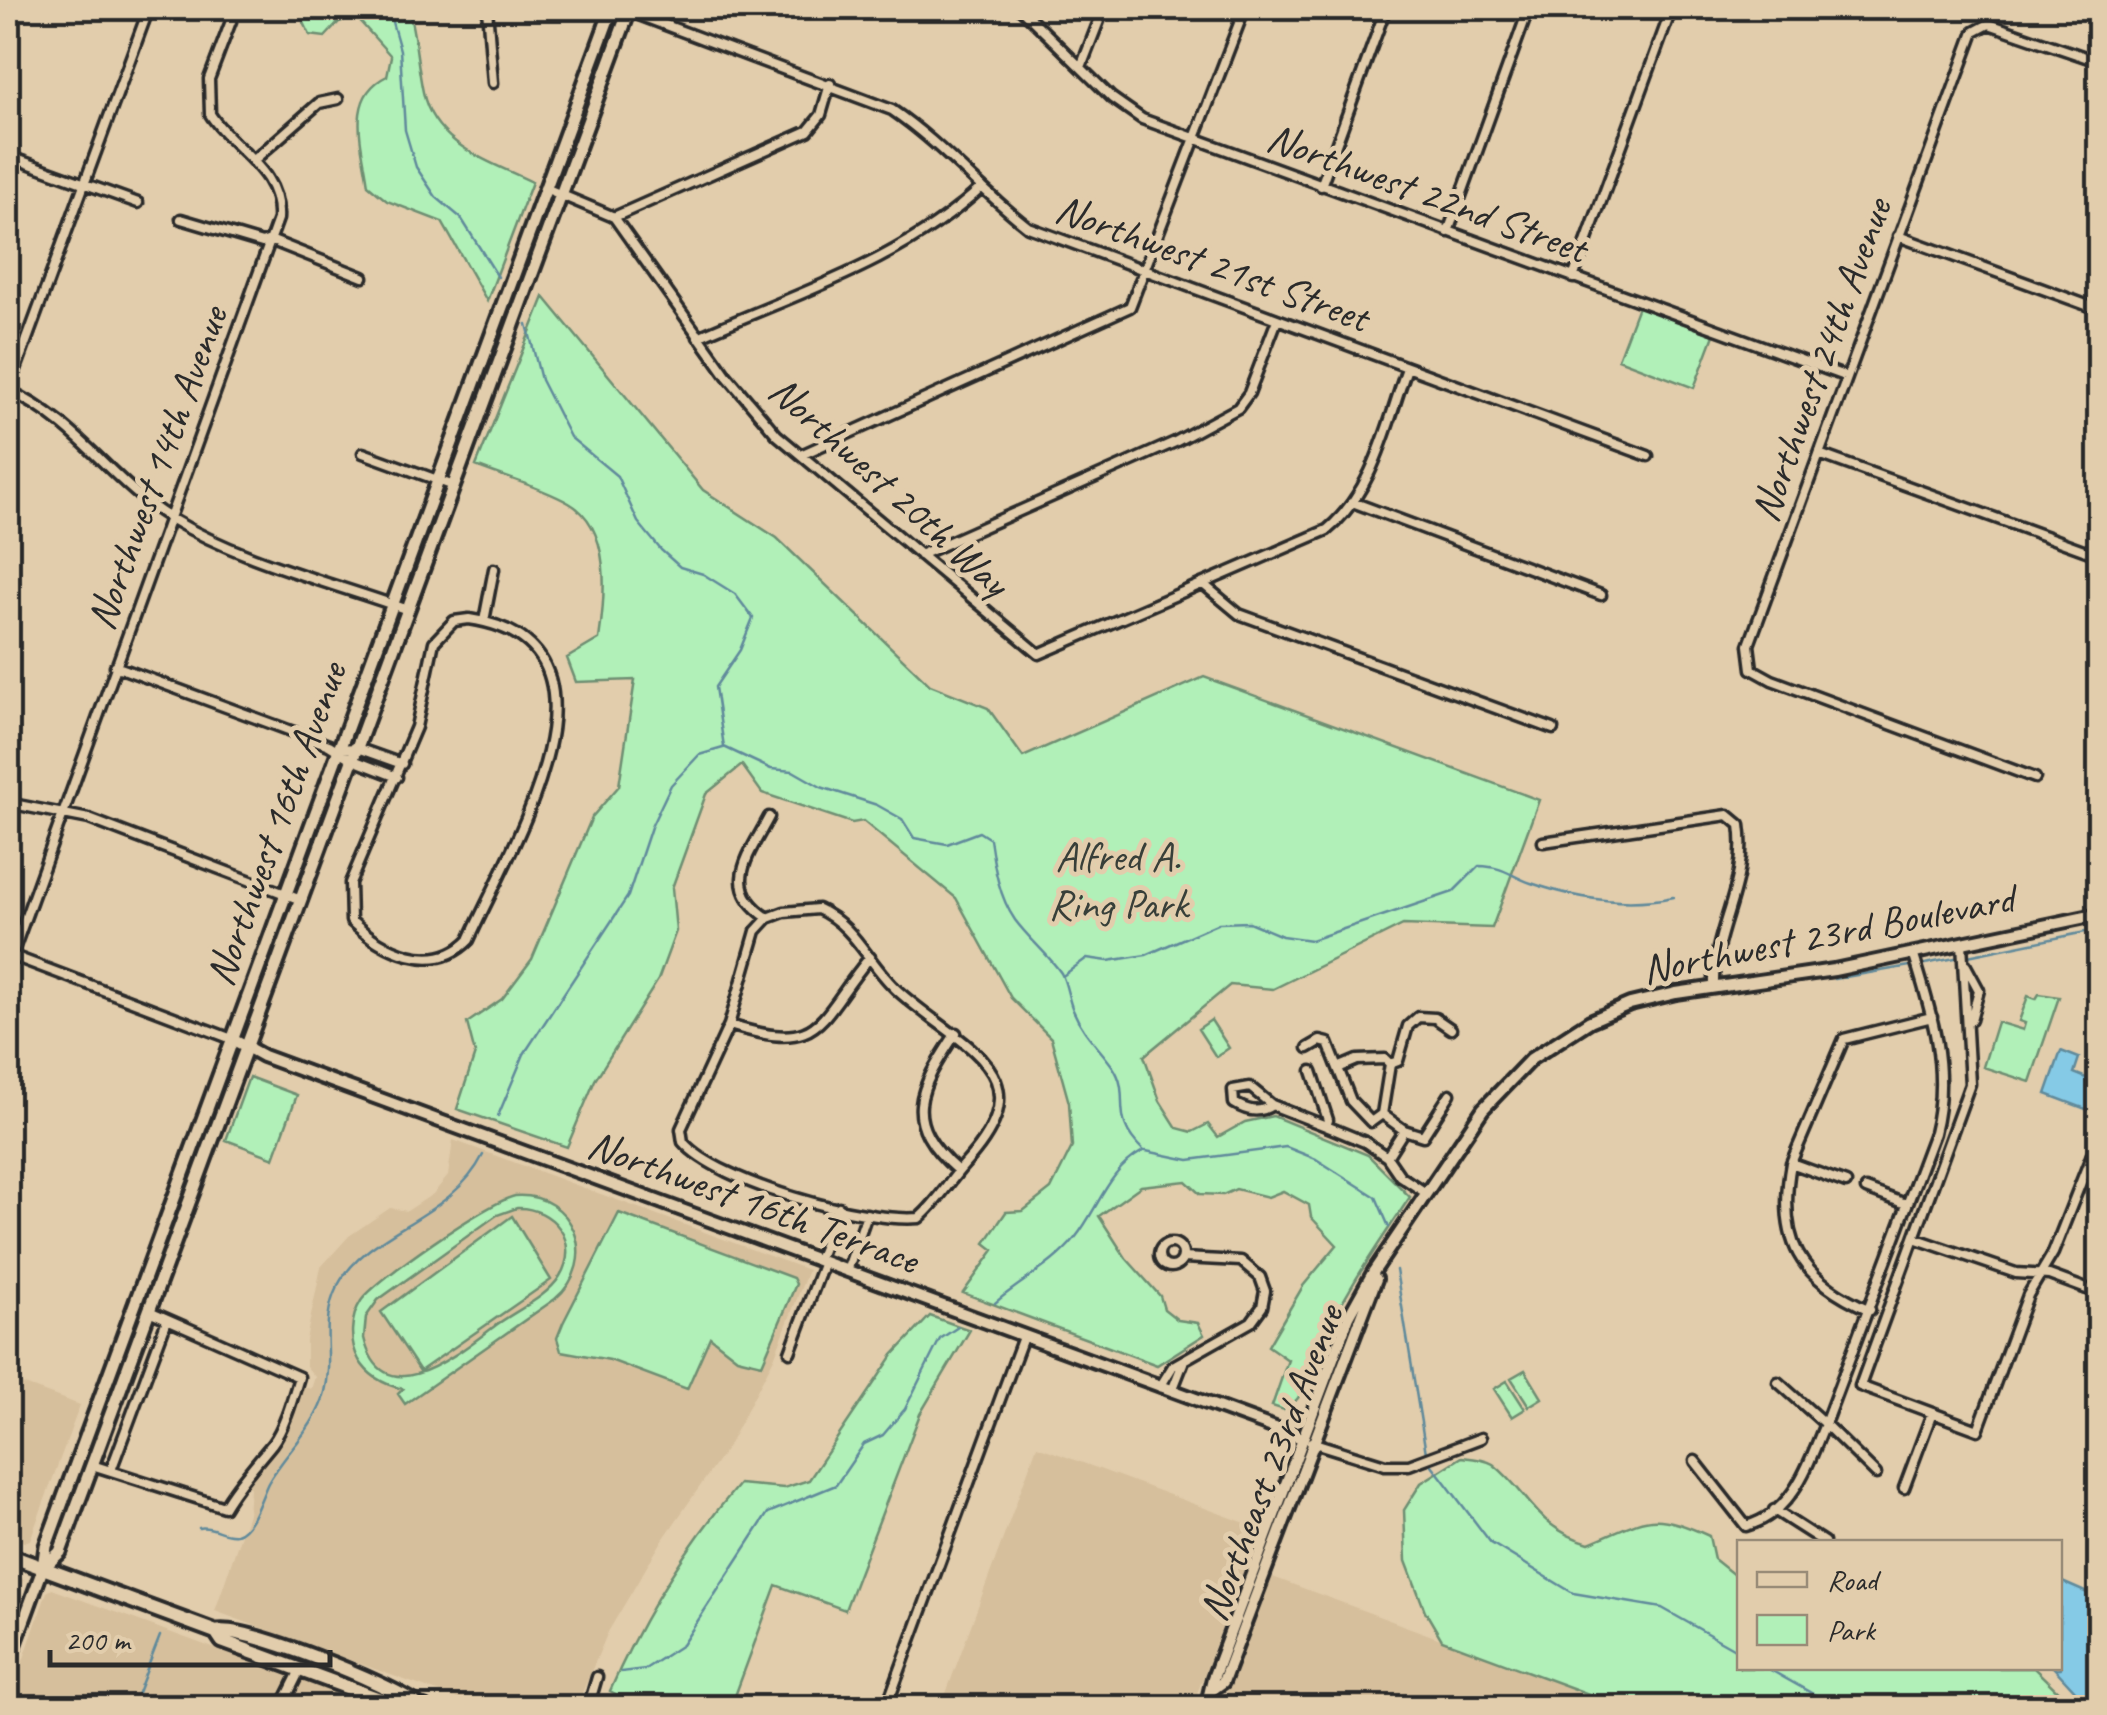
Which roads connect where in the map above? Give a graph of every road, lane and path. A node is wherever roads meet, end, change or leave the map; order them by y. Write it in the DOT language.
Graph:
graph roads {
  1 [pos="149,8"];
  2 [pos="236,8"];
  3 [pos="487,8"];
  4 [pos="612,8"];
  5 [pos="626,8"];
  6 [pos="1020,8"];
  7 [pos="1104,8"];
  8 [pos="1244,8"];
  9 [pos="1386,8"];
  10 [pos="1529,8"];
  11 [pos="1672,8"];
  12 [pos="2100,62"];
  13 [pos="1081,67"];
  14 [pos="493,83"];
  15 [pos="830,84"];
  16 [pos="338,99"];
  17 [pos="1195,140"];
  18 [pos="8,156"];
  19 [pos="254,160"];
  20 [pos="84,183"];
  21 [pos="1321,186"];
  22 [pos="982,187"];
  23 [pos="545,188"];
  24 [pos="561,194"];
  25 [pos="138,203"];
  26 [pos="614,216"];
  27 [pos="181,219"];
  28 [pos="1448,232"];
  29 [pos="1898,236"];
  30 [pos="270,240"];
  31 [pos="1146,272"];
  32 [pos="363,276"];
  33 [pos="1573,278"];
  34 [pos="2100,310"];
  35 [pos="1277,320"];
  36 [pos="492,332"];
  37 [pos="698,337"];
  38 [pos="508,338"];
  39 [pos="1408,368"];
  40 [pos="1847,377"];
  41 [pos="8,390"];
  42 [pos="363,453"];
  43 [pos="803,454"];
  44 [pos="1819,454"];
  45 [pos="1648,456"];
  46 [pos="438,480"];
  47 [pos="454,486"];
  48 [pos="1355,503"];
  49 [pos="171,518"];
  50 [pos="920,556"];
  51 [pos="2100,556"];
  52 [pos="494,569"];
  53 [pos="1203,584"];
  54 [pos="1601,595"];
  55 [pos="391,604"];
  56 [pos="408,610"];
  57 [pos="484,622"];
  58 [pos="115,666"];
  59 [pos="1552,729"];
  60 [pos="338,749"];
  61 [pos="355,754"];
  62 [pos="402,764"];
  63 [pos="397,777"];
  64 [pos="2035,778"];
  65 [pos="8,803"];
  66 [pos="61,811"];
  67 [pos="770,817"];
  68 [pos="1543,842"];
  69 [pos="285,894"];
  70 [pos="301,900"];
  71 [pos="2100,914"];
  72 [pos="768,918"];
  73 [pos="1962,943"];
  74 [pos="1913,953"];
  75 [pos="10,954"];
  76 [pos="870,957"];
  77 [pos="8,966"];
  78 [pos="1714,987"];
  79 [pos="1932,1017"];
  80 [pos="729,1025"];
  81 [pos="1450,1029"];
  82 [pos="1572,1031"];
  83 [pos="956,1034"];
  84 [pos="232,1039"];
  85 [pos="247,1047"];
  86 [pos="1308,1048"];
  87 [pos="1390,1064"];
  88 [pos="1338,1068"];
  89 [pos="1312,1071"];
  90 [pos="1450,1094"];
  91 [pos="1272,1105"];
  92 [pos="1382,1114"];
  93 [pos="1362,1118"];
  94 [pos="1326,1126"];
  95 [pos="1404,1130"];
  96 [pos="2100,1134"];
  97 [pos="1352,1135"];
  98 [pos="1387,1156"];
  99 [pos="1790,1163"];
  100 [pos="958,1171"];
  101 [pos="1846,1183"];
  102 [pos="1866,1189"];
  103 [pos="1426,1192"];
  104 [pos="1906,1204"];
  105 [pos="171,1206"];
  106 [pos="838,1207"];
  107 [pos="185,1214"];
  108 [pos="868,1214"];
  109 [pos="1914,1238"];
  110 [pos="1183,1258"];
  111 [pos="821,1261"];
  112 [pos="847,1271"];
  113 [pos="2038,1275"];
  114 [pos="2100,1294"];
  115 [pos="135,1303"];
  116 [pos="1870,1310"];
  117 [pos="149,1311"];
  118 [pos="167,1320"];
  119 [pos="1023,1337"];
  120 [pos="790,1352"];
  121 [pos="1183,1363"];
  122 [pos="1778,1382"];
  123 [pos="1160,1387"];
  124 [pos="1172,1391"];
  125 [pos="1932,1413"];
  126 [pos="1825,1424"];
  127 [pos="1481,1438"];
  128 [pos="1307,1440"];
  129 [pos="1695,1462"];
  130 [pos="92,1465"];
  131 [pos="111,1470"];
  132 [pos="1876,1474"];
  133 [pos="1904,1488"];
  134 [pos="1774,1510"];
  135 [pos="1821,1540"];
  136 [pos="8,1555"];
  137 [pos="43,1568"];
  138 [pos="216,1632"];
  139 [pos="8,1664"];
  140 [pos="295,1669"];
  141 [pos="597,1676"];
  142 [pos="396,1688"];
  143 [pos="421,1706"];
  144 [pos="281,1708"];
  145 [pos="588,1708"];
  146 [pos="886,1708"];
  147 [pos="1206,1708"];
  1 -- 20 [label="street"];
  2 -- 19 [label="street, Northwest 14th Avenue"];
  3 -- 14 [label="street"];
  4 -- 23 [label="main road, Northwest 16th Avenue"];
  5 -- 15 [label="street, Northwest 21st Street"];
  5 -- 24 [label="main road, Northwest 16th Avenue"];
  6 -- 13 [label="street, Northwest 22nd Street"];
  7 -- 13 [label="street"];
  8 -- 17 [label="street"];
  9 -- 21 [label="street"];
  10 -- 28 [label="street"];
  11 -- 33 [label="street"];
  12 -- 29 [label="street, Northwest 24th Avenue"];
  13 -- 17 [label="street, Northwest 22nd Street"];
  15 -- 22 [label="street, Northwest 21st Street"];
  15 -- 26 [label="street"];
  16 -- 19 [label="street"];
  17 -- 21 [label="street, Northwest 22nd Street"];
  17 -- 31 [label="street"];
  18 -- 20 [label="street"];
  19 -- 30 [label="street, Northwest 14th Avenue"];
  20 -- 25 [label="street"];
  20 -- 41 [label="street"];
  21 -- 28 [label="street, Northwest 22nd Street"];
  22 -- 31 [label="street, Northwest 21st Street"];
  22 -- 37 [label="street"];
  23 -- 24 [label="street"];
  23 -- 36 [label="main road, Northwest 16th Avenue"];
  24 -- 26 [label="street"];
  24 -- 38 [label="main road, Northwest 16th Avenue"];
  26 -- 37 [label="street, Northwest 20th Way"];
  27 -- 30 [label="street"];
  28 -- 33 [label="street, Northwest 22nd Street"];
  29 -- 34 [label="street"];
  29 -- 40 [label="street, Northwest 24th Avenue"];
  30 -- 32 [label="street"];
  30 -- 49 [label="street, Northwest 14th Avenue"];
  31 -- 35 [label="street, Northwest 21st Street"];
  31 -- 43 [label="street"];
  33 -- 40 [label="street, Northwest 22nd Street"];
  35 -- 39 [label="street, Northwest 21st Street"];
  35 -- 50 [label="street"];
  36 -- 38 [label="main road"];
  36 -- 46 [label="main road, Northwest 16th Avenue"];
  37 -- 43 [label="street, Northwest 20th Way"];
  38 -- 47 [label="main road, Northwest 16th Avenue"];
  39 -- 45 [label="street, Northwest 21st Street"];
  39 -- 48 [label="street"];
  40 -- 44 [label="street, Northwest 24th Avenue"];
  41 -- 49 [label="street"];
  42 -- 46 [label="street"];
  43 -- 50 [label="street, Northwest 20th Way"];
  44 -- 51 [label="street"];
  44 -- 64 [label="street, Northwest 24th Avenue"];
  46 -- 47 [label="street"];
  46 -- 55 [label="main road, Northwest 16th Avenue"];
  47 -- 56 [label="main road, Northwest 16th Avenue"];
  48 -- 53 [label="street"];
  48 -- 54 [label="street"];
  49 -- 55 [label="street"];
  49 -- 58 [label="street, Northwest 14th Avenue"];
  50 -- 53 [label="street, Northwest 20th Way"];
  52 -- 57 [label="street"];
  53 -- 59 [label="street"];
  55 -- 56 [label="street"];
  55 -- 60 [label="main road, Northwest 16th Avenue"];
  56 -- 61 [label="main road, Northwest 16th Avenue"];
  57 -- 62 [label="street"];
  57 -- 63 [label="street"];
  58 -- 60 [label="street"];
  58 -- 66 [label="street, Northwest 14th Avenue"];
  60 -- 61 [label="street"];
  60 -- 69 [label="main road, Northwest 16th Avenue"];
  61 -- 62 [label="street"];
  61 -- 63 [label="street"];
  61 -- 70 [label="main road, Northwest 16th Avenue"];
  62 -- 63 [label="street"];
  65 -- 66 [label="street"];
  66 -- 69 [label="street"];
  66 -- 75 [label="street, Northwest 14th Avenue"];
  67 -- 72 [label="street"];
  68 -- 78 [label="street"];
  69 -- 70 [label="street"];
  69 -- 84 [label="main road, Northwest 16th Avenue"];
  70 -- 85 [label="main road, Northwest 16th Avenue"];
  71 -- 73 [label="street, Northwest 23rd Boulevard"];
  72 -- 76 [label="street"];
  72 -- 80 [label="street"];
  73 -- 74 [label="street, Northwest 23rd Boulevard"];
  73 -- 109 [label="street"];
  74 -- 78 [label="street, Northwest 23rd Boulevard"];
  74 -- 79 [label="street"];
  75 -- 77 [label="street, Northwest 14th Avenue"];
  75 -- 84 [label="street, Northwest 16th Terrace"];
  76 -- 80 [label="street"];
  76 -- 83 [label="street"];
  78 -- 82 [label="street, Northwest 23rd Boulevard"];
  79 -- 99 [label="street"];
  79 -- 104 [label="street"];
  80 -- 106 [label="street"];
  81 -- 87 [label="street"];
  82 -- 103 [label="street, Northeast 23rd Avenue"];
  83 -- 100 [label="street"];
  83 -- 100 [label="street"];
  84 -- 85 [label="street, Northwest 16th Terrace"];
  84 -- 105 [label="main road, Northwest 16th Avenue"];
  85 -- 107 [label="main road, Northwest 16th Avenue"];
  85 -- 111 [label="street, Northwest 16th Terrace"];
  86 -- 88 [label="street"];
  87 -- 88 [label="street"];
  87 -- 92 [label="street"];
  88 -- 93 [label="street"];
  89 -- 94 [label="street"];
  90 -- 95 [label="street"];
  91 -- 91 [label="street"];
  91 -- 94 [label="street"];
  92 -- 93 [label="street"];
  92 -- 95 [label="street"];
  93 -- 97 [label="street"];
  94 -- 97 [label="street"];
  95 -- 98 [label="street"];
  96 -- 113 [label="street"];
  97 -- 98 [label="street"];
  98 -- 103 [label="street"];
  99 -- 101 [label="street"];
  99 -- 116 [label="street"];
  100 -- 108 [label="street"];
  102 -- 104 [label="street"];
  103 -- 128 [label="street, Northeast 23rd Avenue"];
  104 -- 116 [label="street"];
  105 -- 107 [label="main road"];
  105 -- 115 [label="main road, Northwest 16th Avenue"];
  106 -- 108 [label="street"];
  106 -- 111 [label="street"];
  107 -- 117 [label="main road, Northwest 16th Avenue"];
  108 -- 112 [label="street"];
  109 -- 113 [label="street"];
  109 -- 125 [label="street"];
  110 -- 121 [label="street"];
  111 -- 112 [label="street, Northwest 16th Terrace"];
  111 -- 120 [label="street"];
  112 -- 119 [label="street, Northwest 16th Terrace"];
  113 -- 114 [label="street"];
  113 -- 125 [label="street"];
  115 -- 117 [label="main road"];
  115 -- 137 [label="main road, Northwest 16th Avenue"];
  116 -- 126 [label="street"];
  117 -- 118 [label="street"];
  117 -- 130 [label="main road, Northwest 16th Avenue"];
  118 -- 131 [label="street"];
  118 -- 131 [label="street"];
  119 -- 123 [label="street, Northwest 16th Terrace"];
  119 -- 146 [label="street"];
  121 -- 123 [label="street"];
  121 -- 124 [label="street"];
  122 -- 126 [label="street"];
  123 -- 124 [label="street, Northwest 16th Terrace"];
  124 -- 128 [label="street, Northwest 16th Terrace"];
  125 -- 133 [label="street"];
  126 -- 132 [label="street"];
  126 -- 134 [label="street"];
  127 -- 128 [label="street, Northwest 16th Terrace"];
  128 -- 147 [label="street, Northeast 23rd Avenue"];
  129 -- 134 [label="street"];
  130 -- 131 [label="street"];
  130 -- 137 [label="main road, Northwest 16th Avenue"];
  134 -- 135 [label="street"];
  136 -- 137 [label="main road"];
  137 -- 138 [label="main road"];
  137 -- 139 [label="street, Northwest 16th Avenue"];
  138 -- 140 [label="main road"];
  138 -- 142 [label="main road"];
  140 -- 142 [label="main road"];
  140 -- 143 [label="main road"];
  140 -- 144 [label="street"];
  141 -- 145 [label="street"];
  142 -- 143 [label="main road"];
}
